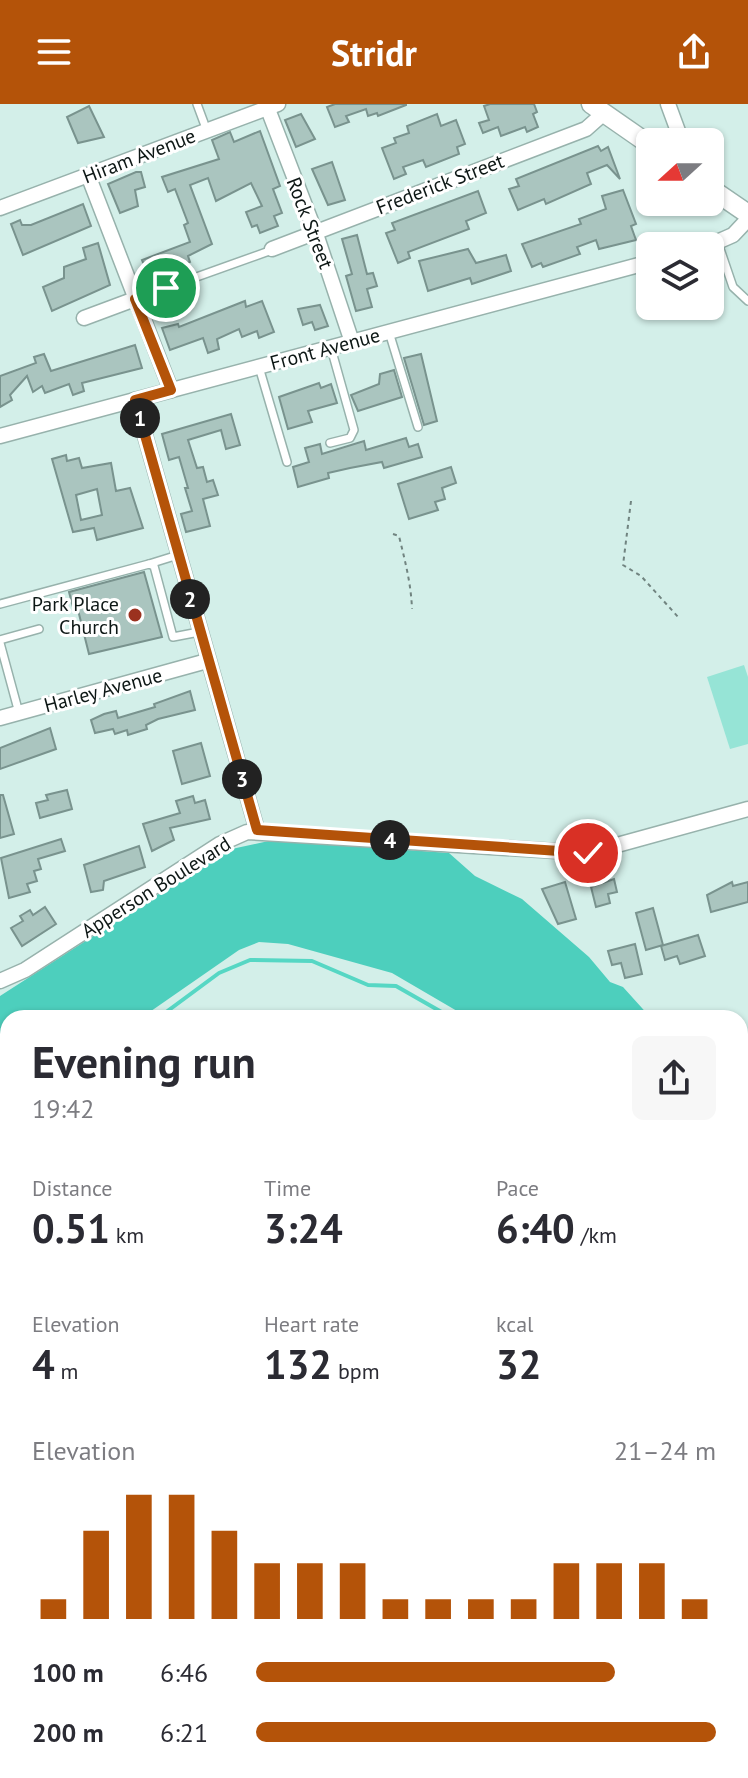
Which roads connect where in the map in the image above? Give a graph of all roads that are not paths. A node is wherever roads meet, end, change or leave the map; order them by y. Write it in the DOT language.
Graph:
graph roads {
  1 [pos="197,104"];
  2 [pos="668,104"];
  3 [pos="270,105"];
  4 [pos="597,108"];
  5 [pos="677,128"];
  6 [pos="207,131"];
  7 [pos="636,135"];
  8 [pos="88,175"];
  9 [pos="724,199"];
  10 [pos="0,208"];
  11 [pos="748,217"];
  12 [pos="316,234"];
  13 [pos="724,239"];
  14 [pos="272,249"];
  15 [pos="636,266"];
  16 [pos="724,268"];
  17 [pos="135,299"];
  18 [pos="748,301"];
  19 [pos="84,318"];
  20 [pos="389,332"];
  21 [pos="352,342"];
  22 [pos="331,348"];
  23 [pos="259,367"];
  24 [pos="171,390"];
  25 [pos="135,400"];
  26 [pos="418,427"];
  27 [pos="0,436"];
  28 [pos="330,443"];
  29 [pos="287,462"];
  30 [pos="178,555"];
  31 [pos="149,564"];
  32 [pos="0,604"];
  33 [pos="39,629"];
  34 [pos="199,632"];
  35 [pos="0,642"];
  36 [pos="207,661"];
  37 [pos="19,713"];
  38 [pos="0,718"];
  39 [pos="748,809"];
  40 [pos="257,830"];
  41 [pos="1,975"];
  1 -- 6 [label="lane"];
  2 -- 5 [label="street"];
  3 -- 6 [label="street, Hiram Avenue"];
  3 -- 12 [label="street, Rock Street"];
  4 -- 7 [label="street"];
  4 -- 12 [label="street, Frederick Street"];
  6 -- 8 [label="street, Hiram Avenue"];
  8 -- 10 [label="street, Hiram Avenue"];
  8 -- 17 [label="street"];
  9 -- 11 [label="street"];
  11 -- 13 [label="street"];
  12 -- 14 [label="street, Frederick Street"];
  12 -- 21 [label="street, Rock Street"];
  14 -- 17 [label="lane"];
  15 -- 20 [label="street, Front Avenue"];
  16 -- 18 [label="lane"];
  17 -- 19 [label="street"];
  17 -- 24 [label="street"];
  20 -- 21 [label="street, Front Avenue"];
  20 -- 26 [label="lane"];
  21 -- 22 [label="street, Front Avenue"];
  22 -- 23 [label="street, Front Avenue"];
  22 -- 28 [label="lane"];
  23 -- 24 [label="street, Front Avenue"];
  23 -- 29 [label="lane"];
  24 -- 25 [label="street, Front Avenue"];
  25 -- 27 [label="street, Front Avenue"];
  25 -- 30 [label="street"];
  30 -- 31 [label="lane"];
  30 -- 34 [label="street"];
  31 -- 32 [label="lane"];
  31 -- 34 [label="lane"];
  33 -- 35 [label="lane"];
  34 -- 36 [label="street"];
  35 -- 37 [label="lane"];
  36 -- 37 [label="street, Harley Avenue"];
  36 -- 40 [label="street"];
  37 -- 38 [label="street, Harley Avenue"];
  39 -- 40 [label="street, Apperson Boulevard"];
  40 -- 41 [label="street, Apperson Boulevard"];
}
